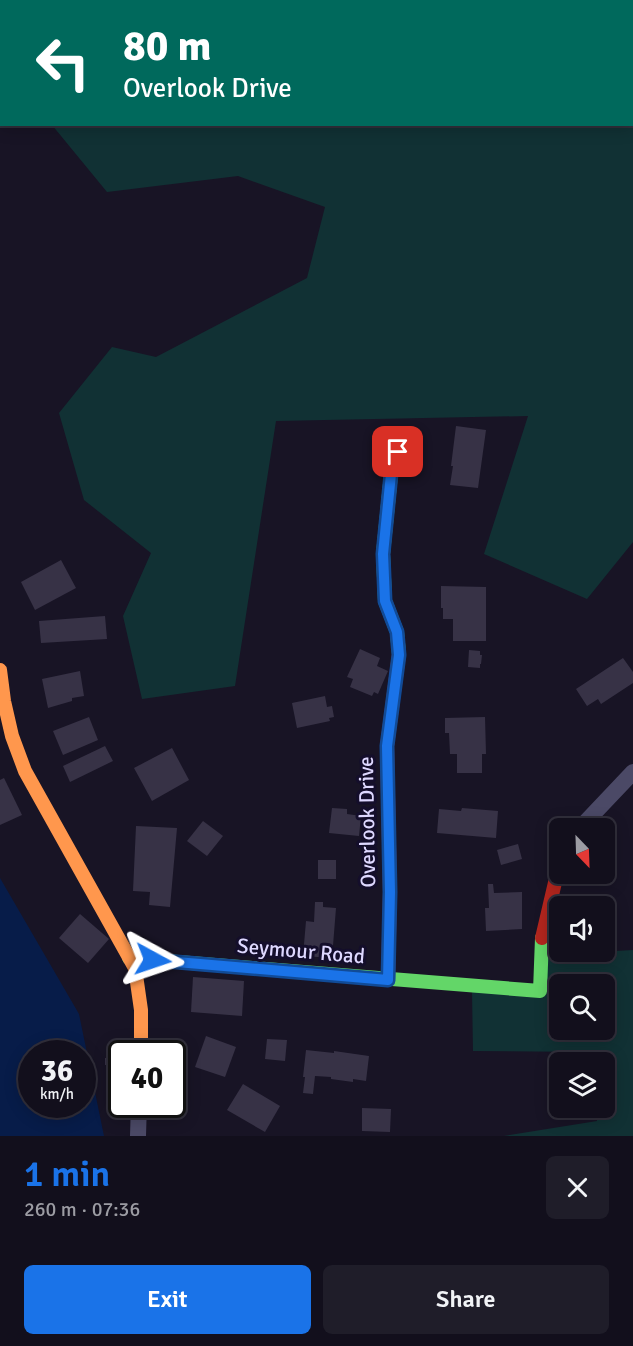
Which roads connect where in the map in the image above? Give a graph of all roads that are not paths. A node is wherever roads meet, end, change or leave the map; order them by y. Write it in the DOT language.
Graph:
graph roads {
  1 [pos="398,452"];
  2 [pos="0,670"];
  3 [pos="633,772"];
  4 [pos="589,818"];
  5 [pos="555,884"];
  6 [pos="129,958"];
  7 [pos="388,980"];
  8 [pos="141,1040"];
  9 [pos="139,1118"];
  10 [pos="138,1136"];
  1 -- 7 [label="street, Overlook Drive"];
  2 -- 6 [label="street"];
  3 -- 4 [label="street"];
  5 -- 7 [label="street, Seymour Road"];
  6 -- 7 [label="street, Seymour Road"];
  6 -- 8 [label="street"];
  9 -- 10 [label="street"];
}
